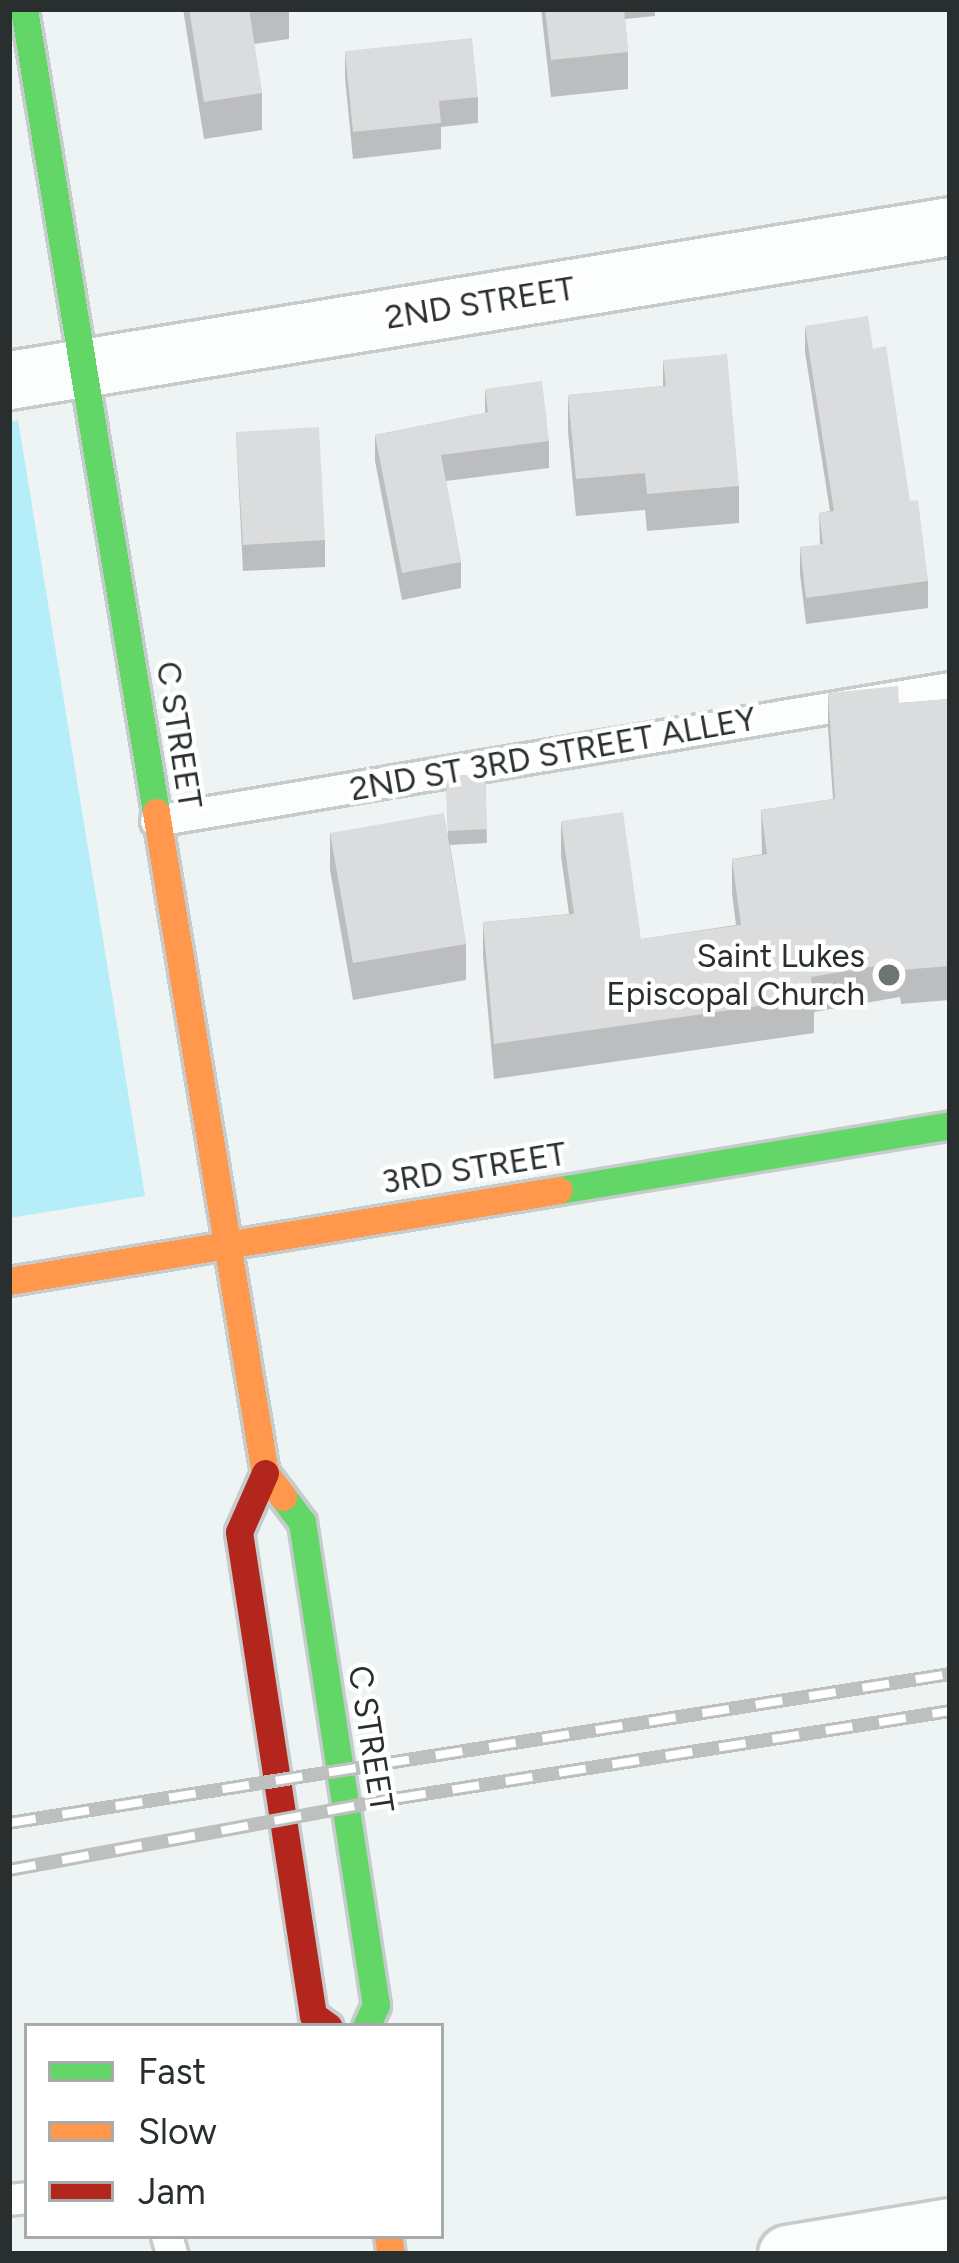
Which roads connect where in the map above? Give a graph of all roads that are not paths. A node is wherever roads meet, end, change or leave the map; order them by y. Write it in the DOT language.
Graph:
graph roads {
  1 [pos="24,9"];
  2 [pos="950,226"];
  3 [pos="82,368"];
  4 [pos="9,380"];
  5 [pos="950,688"];
  6 [pos="156,821"];
  7 [pos="950,1125"];
  8 [pos="225,1245"];
  9 [pos="9,1281"];
  10 [pos="265,1473"];
  11 [pos="324,2023"];
  12 [pos="367,2023"];
  13 [pos="950,2227"];
  14 [pos="787,2254"];
  1 -- 3 [label="street, C STREET"];
  2 -- 3 [label="street, 2ND STREET"];
  3 -- 4 [label="street, 2ND STREET"];
  3 -- 6 [label="street, C STREET"];
  5 -- 6 [label="lane, 2ND ST 3RD STREET ALLEY"];
  6 -- 8 [label="street, C STREET"];
  7 -- 8 [label="street, 3RD STREET"];
  8 -- 9 [label="street, 3RD STREET"];
  8 -- 10 [label="street, C STREET"];
  10 -- 11 [label="street"];
  10 -- 12 [label="street, C STREET"];
  13 -- 14 [label="street"];
}
